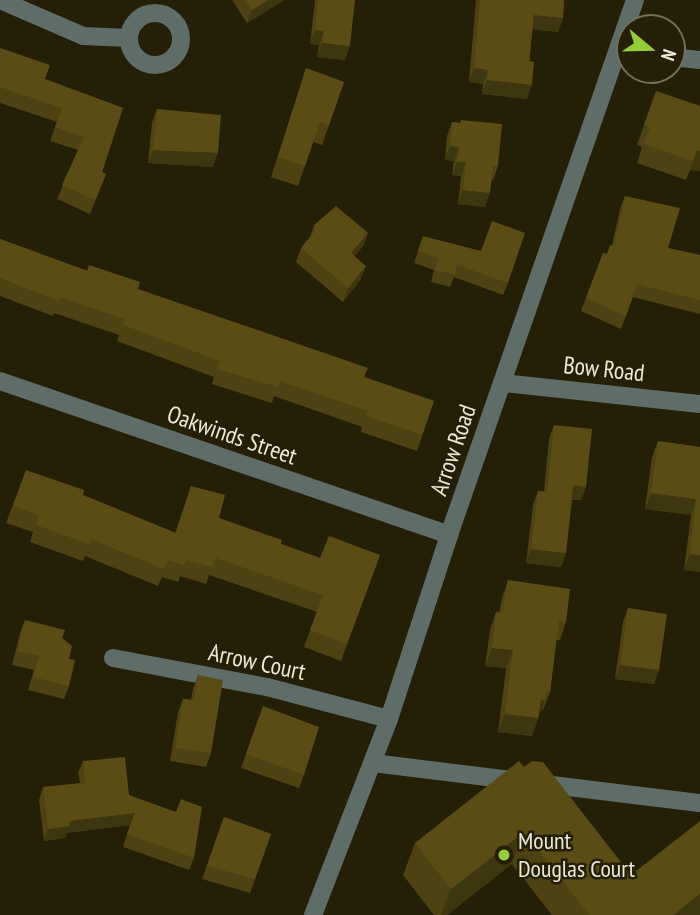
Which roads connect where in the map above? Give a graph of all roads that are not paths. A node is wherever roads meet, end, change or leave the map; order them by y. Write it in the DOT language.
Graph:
graph roads {
  1 [pos="0,0"];
  2 [pos="129,38"];
  3 [pos="616,71"];
  4 [pos="0,381"];
  5 [pos="503,383"];
  6 [pos="700,404"];
  7 [pos="449,535"];
  8 [pos="113,658"];
  9 [pos="389,719"];
  10 [pos="373,763"];
  11 [pos="700,803"];
  12 [pos="313,915"];
  1 -- 2 [label="street"];
  3 -- 5 [label="street, Arrow Road"];
  4 -- 7 [label="street, Oakwinds Street"];
  5 -- 6 [label="street, Bow Road"];
  5 -- 7 [label="street, Arrow Road"];
  7 -- 9 [label="street, Arrow Road"];
  8 -- 9 [label="street, Arrow Court"];
  9 -- 10 [label="street, Arrow Road"];
  10 -- 11 [label="street"];
  10 -- 12 [label="street, Arrow Road"];
}
